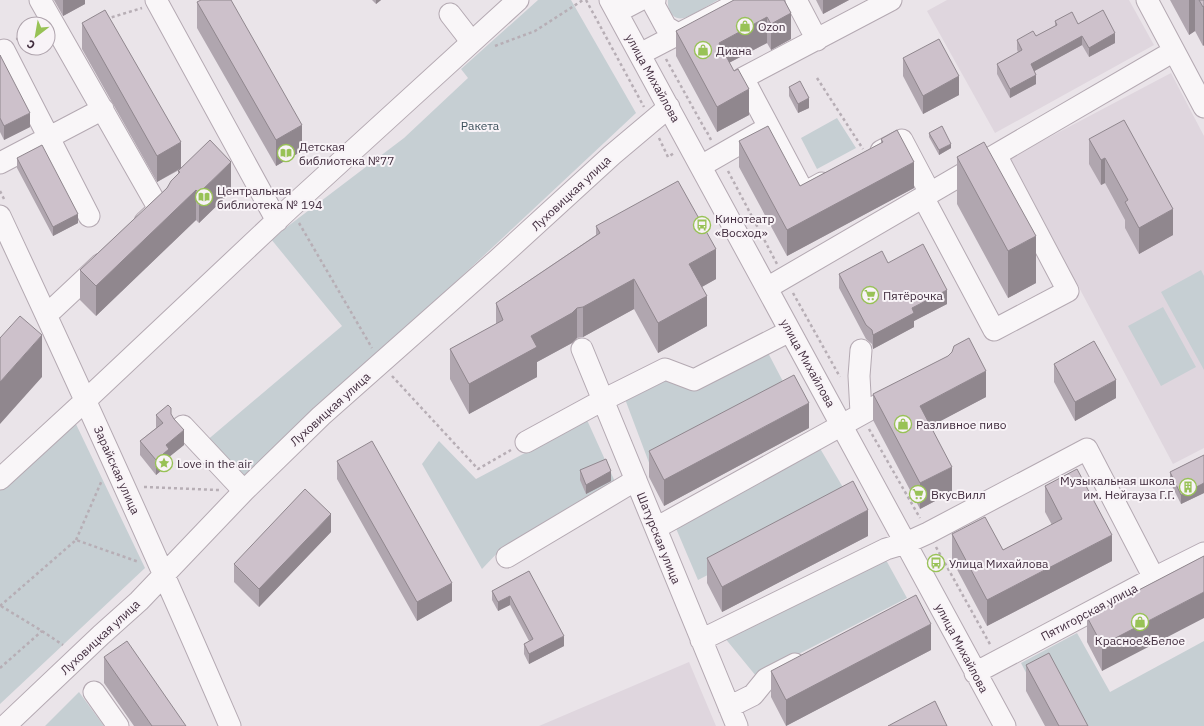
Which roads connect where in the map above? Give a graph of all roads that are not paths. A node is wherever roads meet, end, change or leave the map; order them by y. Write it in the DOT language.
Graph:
graph roads {
  1 [pos="40,0"];
  2 [pos="518,0"];
  3 [pos="640,0"];
  4 [pos="655,0"];
  5 [pos="744,0"];
  6 [pos="796,0"];
  7 [pos="891,0"];
  8 [pos="1146,0"];
  9 [pos="157,2"];
  10 [pos="614,6"];
  11 [pos="450,14"];
  12 [pos="678,34"];
  13 [pos="817,40"];
  14 [pos="471,42"];
  15 [pos="4,50"];
  16 [pos="1174,51"];
  17 [pos="640,54"];
  18 [pos="669,107"];
  19 [pos="1204,107"];
  20 [pos="102,109"];
  21 [pos="769,127"];
  22 [pos="49,137"];
  23 [pos="996,155"];
  24 [pos="866,160"];
  25 [pos="0,163"];
  26 [pos="701,166"];
  27 [pos="836,175"];
  28 [pos="927,195"];
  29 [pos="284,214"];
  30 [pos="0,216"];
  31 [pos="89,216"];
  32 [pos="131,235"];
  33 [pos="115,251"];
  34 [pos="767,288"];
  35 [pos="46,314"];
  36 [pos="790,331"];
  37 [pos="582,349"];
  38 [pos="861,350"];
  39 [pos="915,385"];
  40 [pos="86,400"];
  41 [pos="603,400"];
  42 [pos="861,413"];
  43 [pos="841,425"];
  44 [pos="183,426"];
  45 [pos="526,442"];
  46 [pos="0,479"];
  47 [pos="636,480"];
  48 [pos="244,491"];
  49 [pos="656,528"];
  50 [pos="906,543"];
  51 [pos="1204,553"];
  52 [pos="507,557"];
  53 [pos="164,574"];
  54 [pos="1154,578"];
  55 [pos="701,640"];
  56 [pos="808,657"];
  57 [pos="975,673"];
  58 [pos="94,692"];
  59 [pos="733,717"];
  60 [pos="5,726"];
  61 [pos="118,726"];
  62 [pos="230,726"];
  63 [pos="1005,726"];
  1 -- 20 [label="street"];
  2 -- 14 [label="street"];
  3 -- 10 [label="street"];
  4 -- 12 [label="street"];
  5 -- 12 [label="street"];
  6 -- 13 [label="street"];
  7 -- 13 [label="street"];
  8 -- 16 [label="street"];
  9 -- 29 [label="street"];
  10 -- 17 [label="street, улица Михайлова"];
  11 -- 14 [label="street"];
  12 -- 17 [label="street"];
  13 -- 21 [label="street"];
  14 -- 29 [label="street"];
  15 -- 22 [label="street"];
  16 -- 19 [label="street"];
  16 -- 23 [label="street"];
  17 -- 18 [label="street, улица Михайлова"];
  18 -- 26 [label="street, улица Михайлова"];
  18 -- 48 [label="street, Луховицкая улица"];
  20 -- 22 [label="street"];
  20 -- 32 [label="street"];
  21 -- 26 [label="street"];
  21 -- 27 [label="street"];
  22 -- 25 [label="street"];
  22 -- 31 [label="street"];
  23 -- 28 [label="street"];
  23 -- 28 [label="street"];
  24 -- 28 [label="street"];
  26 -- 34 [label="street, улица Михайлова"];
  28 -- 34 [label="street"];
  29 -- 40 [label="street"];
  30 -- 35 [label="street, Зарайская улица"];
  33 -- 35 [label="street"];
  34 -- 36 [label="street, улица Михайлова"];
  35 -- 40 [label="street, Зарайская улица"];
  36 -- 41 [label="street"];
  36 -- 43 [label="street, улица Михайлова"];
  37 -- 41 [label="street, Шатурская улица"];
  38 -- 42 [label="street"];
  39 -- 42 [label="street"];
  40 -- 46 [label="street"];
  40 -- 53 [label="street, Зарайская улица"];
  41 -- 45 [label="street"];
  41 -- 47 [label="street, Шатурская улица"];
  42 -- 43 [label="street"];
  43 -- 49 [label="street"];
  43 -- 50 [label="street, улица Михайлова"];
  44 -- 48 [label="street"];
  47 -- 49 [label="street, Шатурская улица"];
  47 -- 52 [label="street"];
  48 -- 53 [label="street, Луховицкая улица"];
  49 -- 55 [label="street, Шатурская улица"];
  50 -- 54 [label="street"];
  50 -- 55 [label="street"];
  50 -- 57 [label="street, улица Михайлова"];
  51 -- 54 [label="street, Пятигорская улица"];
  53 -- 60 [label="street, Луховицкая улица"];
  53 -- 62 [label="street, Зарайская улица"];
  54 -- 57 [label="street, Пятигорская улица"];
  55 -- 59 [label="street, Шатурская улица"];
  56 -- 59 [label="street"];
  57 -- 63 [label="street, улица Михайлова"];
  58 -- 61 [label="street"];
}
